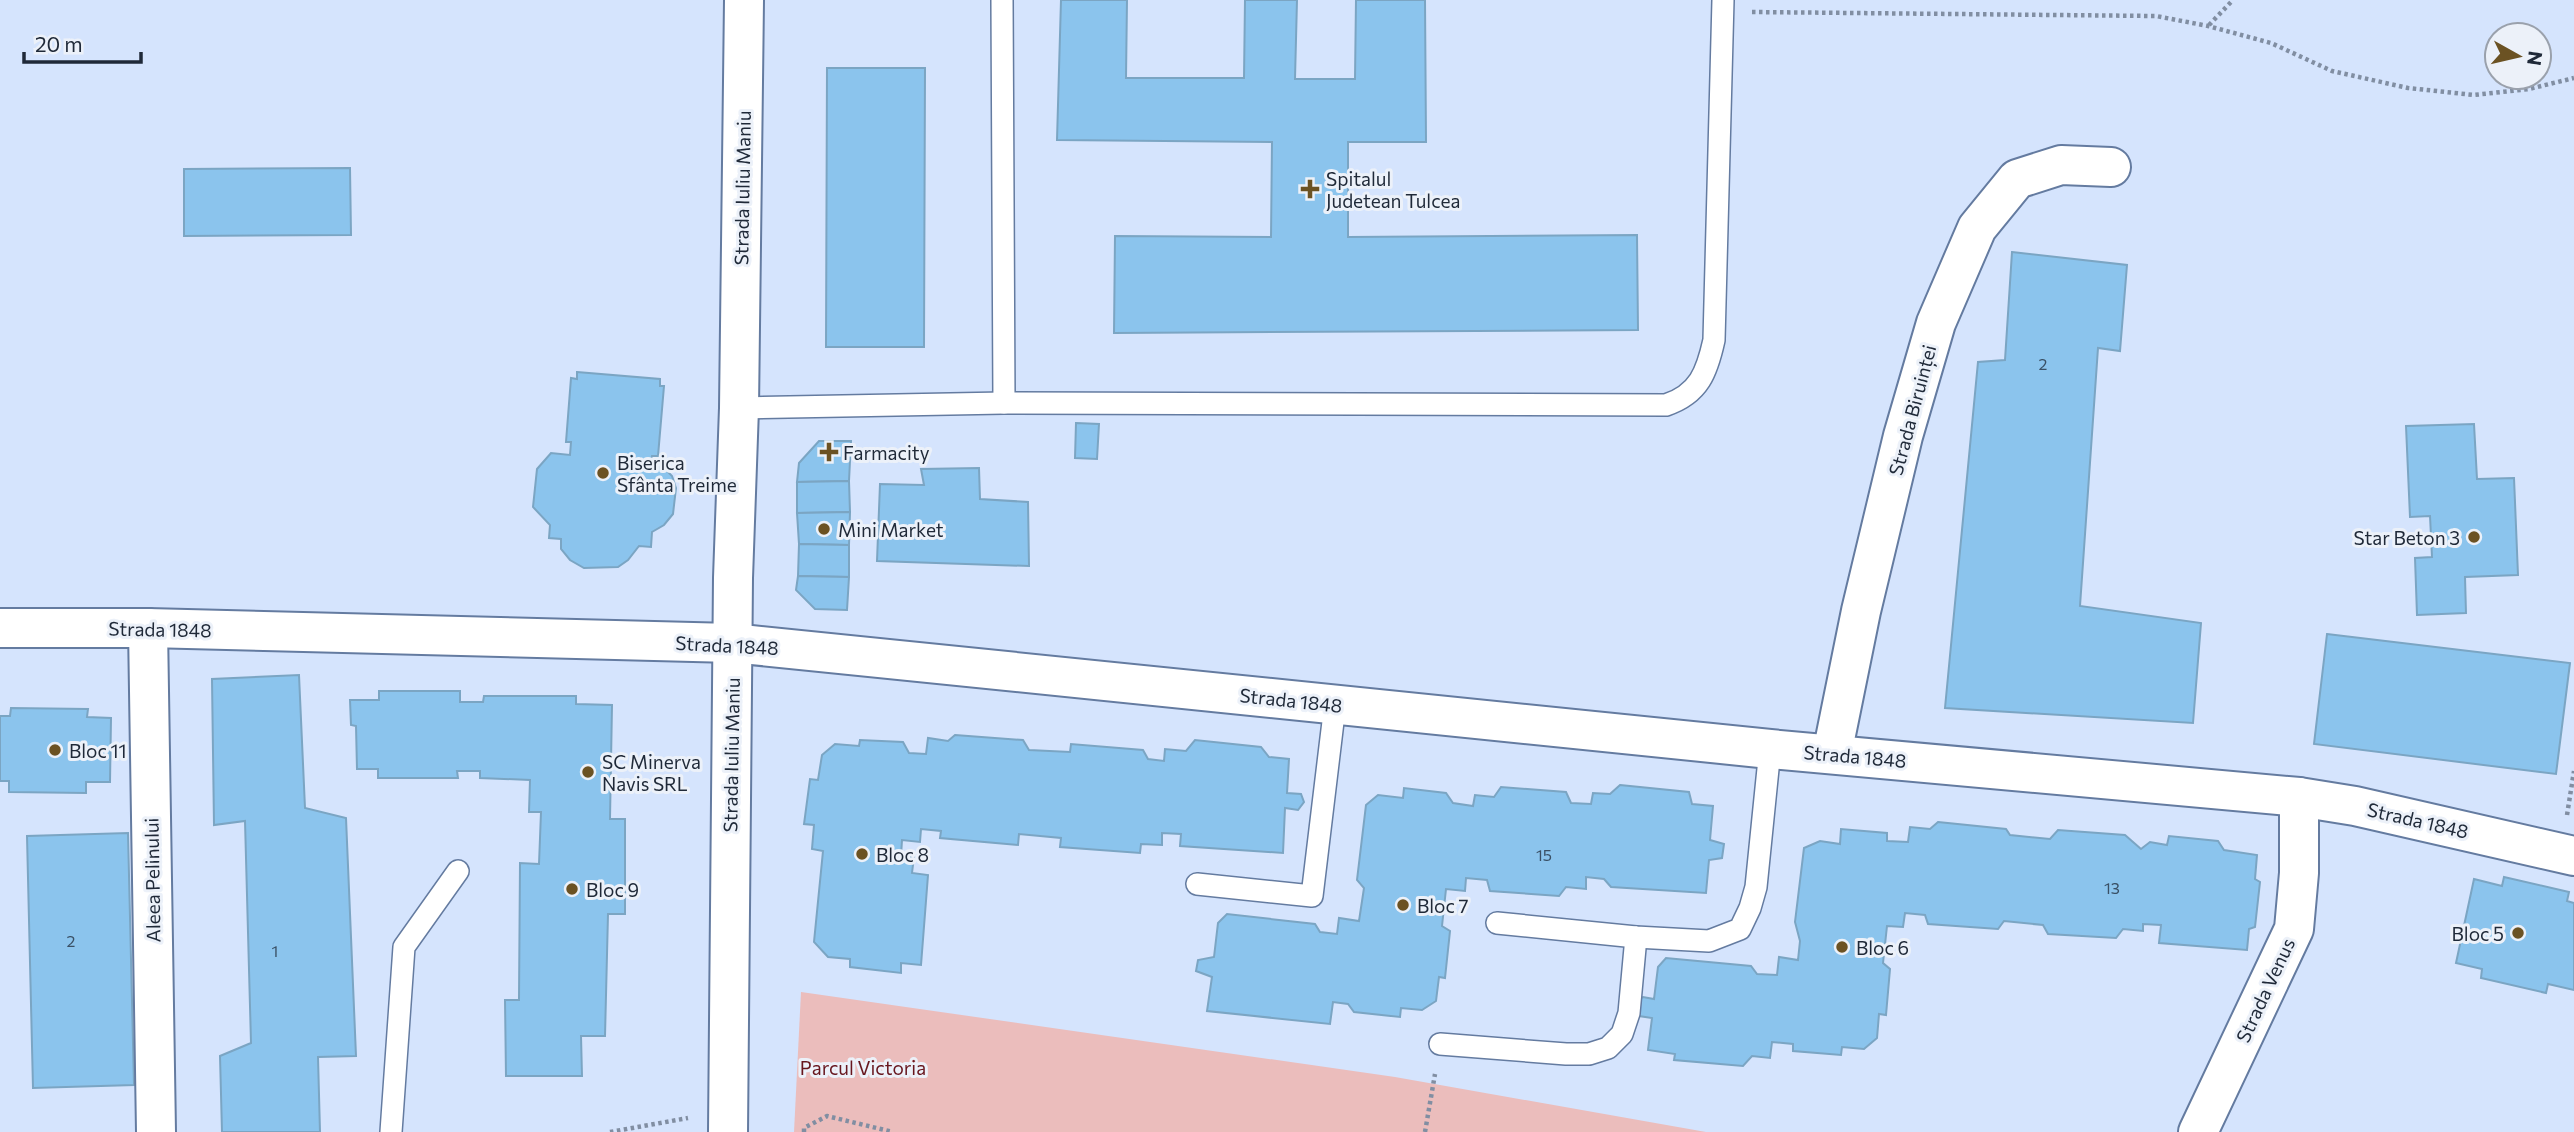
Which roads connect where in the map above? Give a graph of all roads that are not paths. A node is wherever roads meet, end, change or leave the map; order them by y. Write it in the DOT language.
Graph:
graph roads {
  1 [pos="744,0"];
  2 [pos="1002,0"];
  3 [pos="1723,6"];
  4 [pos="2111,167"];
  5 [pos="1004,403"];
  6 [pos="739,408"];
  7 [pos="0,628"];
  8 [pos="148,628"];
  9 [pos="732,643"];
  10 [pos="1335,705"];
  11 [pos="1770,749"];
  12 [pos="1832,754"];
  13 [pos="2299,797"];
  14 [pos="2574,856"];
  15 [pos="458,872"];
  16 [pos="1197,884"];
  17 [pos="1497,923"];
  18 [pos="1636,937"];
  19 [pos="1440,1044"];
  20 [pos="728,1122"];
  21 [pos="156,1132"];
  22 [pos="391,1132"];
  23 [pos="2198,1132"];
  1 -- 6 [label="street, Strada Iuliu Maniu"];
  2 -- 5 [label="lane"];
  3 -- 5 [label="lane"];
  4 -- 12 [label="street, Strada Biruinței"];
  5 -- 6 [label="lane"];
  6 -- 9 [label="street, Strada Iuliu Maniu"];
  7 -- 8 [label="street, Strada 1848"];
  8 -- 9 [label="street, Strada 1848"];
  8 -- 21 [label="street, Aleea Pelinului"];
  9 -- 10 [label="street, Strada 1848"];
  9 -- 20 [label="street, Strada Iuliu Maniu"];
  10 -- 11 [label="street, Strada 1848"];
  10 -- 16 [label="lane"];
  11 -- 12 [label="street, Strada 1848"];
  11 -- 18 [label="lane"];
  12 -- 13 [label="street, Strada 1848"];
  13 -- 14 [label="street, Strada 1848"];
  13 -- 23 [label="street, Strada Venus"];
  15 -- 22 [label="lane"];
  17 -- 18 [label="lane"];
  18 -- 19 [label="lane"];
}
